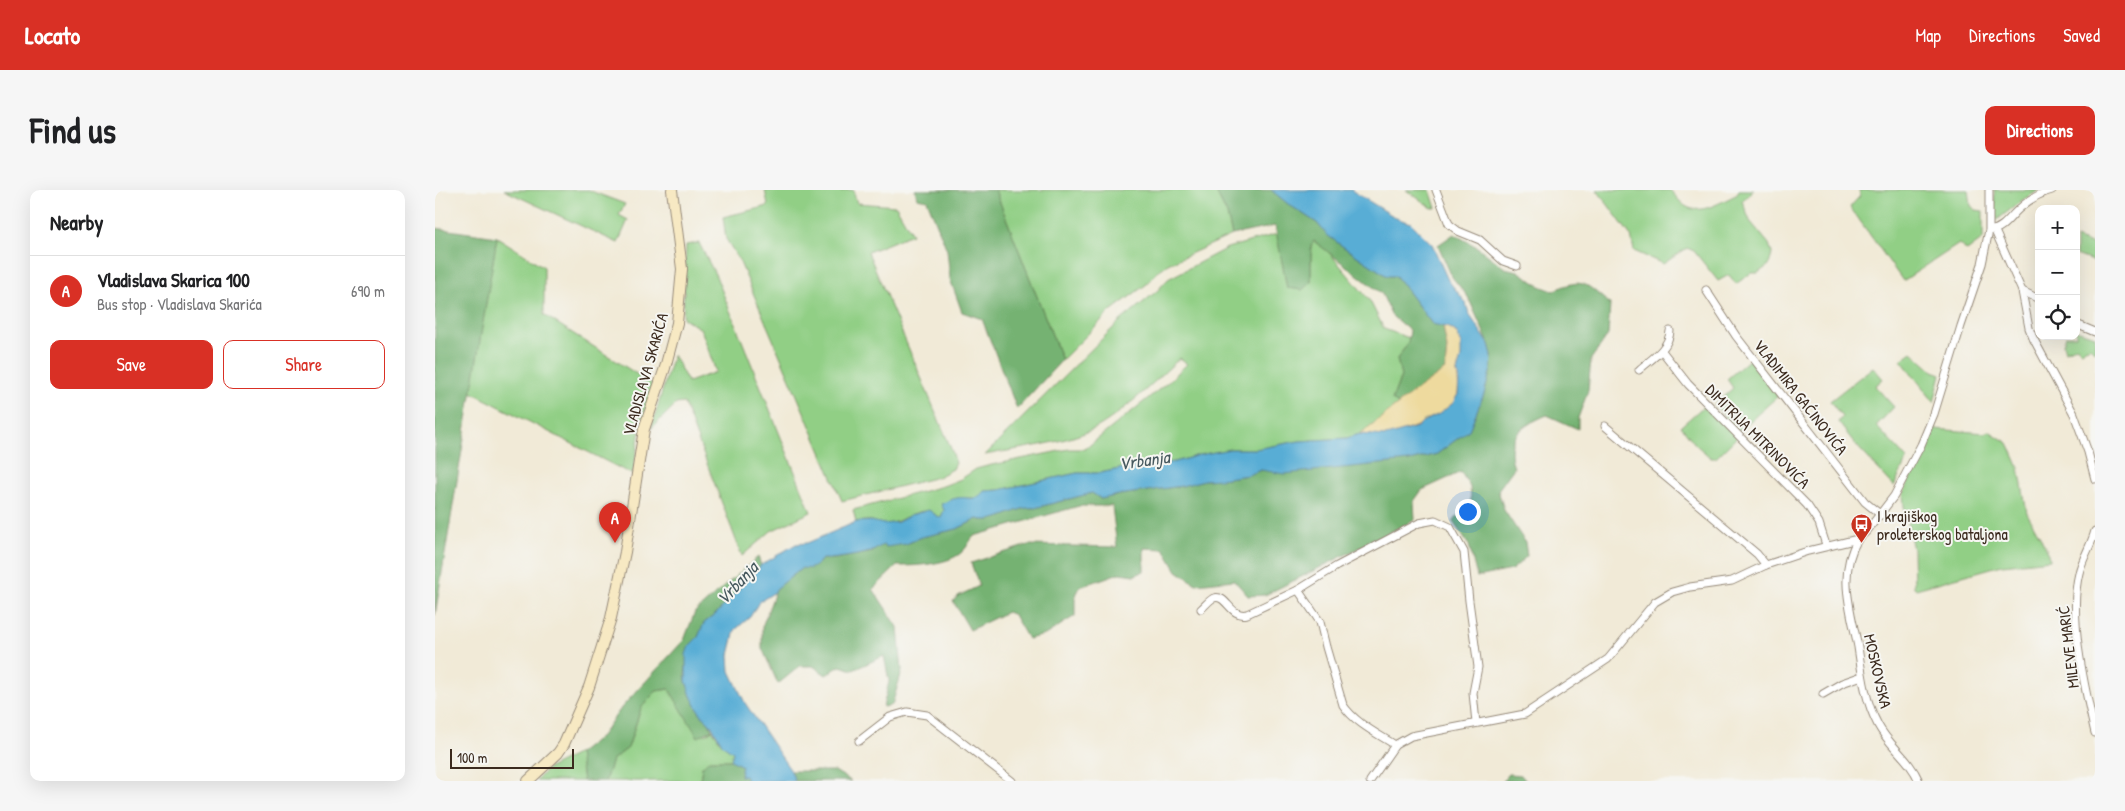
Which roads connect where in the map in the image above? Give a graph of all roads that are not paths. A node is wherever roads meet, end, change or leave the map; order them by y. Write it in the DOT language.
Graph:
graph roads {
  1 [pos="672,190"];
  2 [pos="1437,190"];
  3 [pos="1989,190"];
  4 [pos="2052,190"];
  5 [pos="1992,230"];
  6 [pos="1517,266"];
  7 [pos="1706,290"];
  8 [pos="2022,291"];
  9 [pos="2035,297"];
  10 [pos="2080,326"];
  11 [pos="1670,331"];
  12 [pos="2095,332"];
  13 [pos="1662,351"];
  14 [pos="1639,370"];
  15 [pos="1605,426"];
  16 [pos="2092,451"];
  17 [pos="2095,479"];
  18 [pos="1881,515"];
  19 [pos="2095,531"];
  20 [pos="1858,539"];
  21 [pos="1839,544"];
  22 [pos="1826,545"];
  23 [pos="2093,547"];
  24 [pos="1850,554"];
  25 [pos="1766,565"];
  26 [pos="1298,590"];
  27 [pos="1201,609"];
  28 [pos="1861,676"];
  29 [pos="1823,694"];
  30 [pos="1476,723"];
  31 [pos="2095,733"];
  32 [pos="859,741"];
  33 [pos="1395,745"];
  34 [pos="528,781"];
  35 [pos="1012,781"];
  36 [pos="1370,781"];
  37 [pos="1919,781"];
  1 -- 34 [label="street, VLADISLAVA SKARIĆA"];
  2 -- 6 [label="street"];
  3 -- 5 [label="street"];
  4 -- 5 [label="street"];
  5 -- 8 [label="street"];
  5 -- 18 [label="street"];
  7 -- 18 [label="street, VLADIMIRA GAĆINOVIĆA"];
  8 -- 9 [label="street"];
  8 -- 16 [label="street"];
  10 -- 12 [label="street"];
  11 -- 13 [label="street"];
  13 -- 14 [label="street"];
  13 -- 22 [label="street, DIMITRIJA MITRINOVIĆA"];
  15 -- 25 [label="street"];
  16 -- 17 [label="street"];
  18 -- 20 [label="street"];
  19 -- 23 [label="street, MILEVE MARIĆ"];
  20 -- 21 [label="street"];
  20 -- 24 [label="street, MOSKOVSKA"];
  21 -- 22 [label="street"];
  21 -- 24 [label="street"];
  22 -- 25 [label="street"];
  23 -- 31 [label="street, MILEVE MARIĆ"];
  24 -- 28 [label="street, MOSKOVSKA"];
  25 -- 30 [label="street"];
  26 -- 27 [label="street"];
  26 -- 30 [label="street"];
  26 -- 33 [label="street"];
  28 -- 29 [label="street"];
  28 -- 37 [label="street, MOSKOVSKA"];
  30 -- 33 [label="street"];
  32 -- 35 [label="street"];
  33 -- 36 [label="street"];
}
